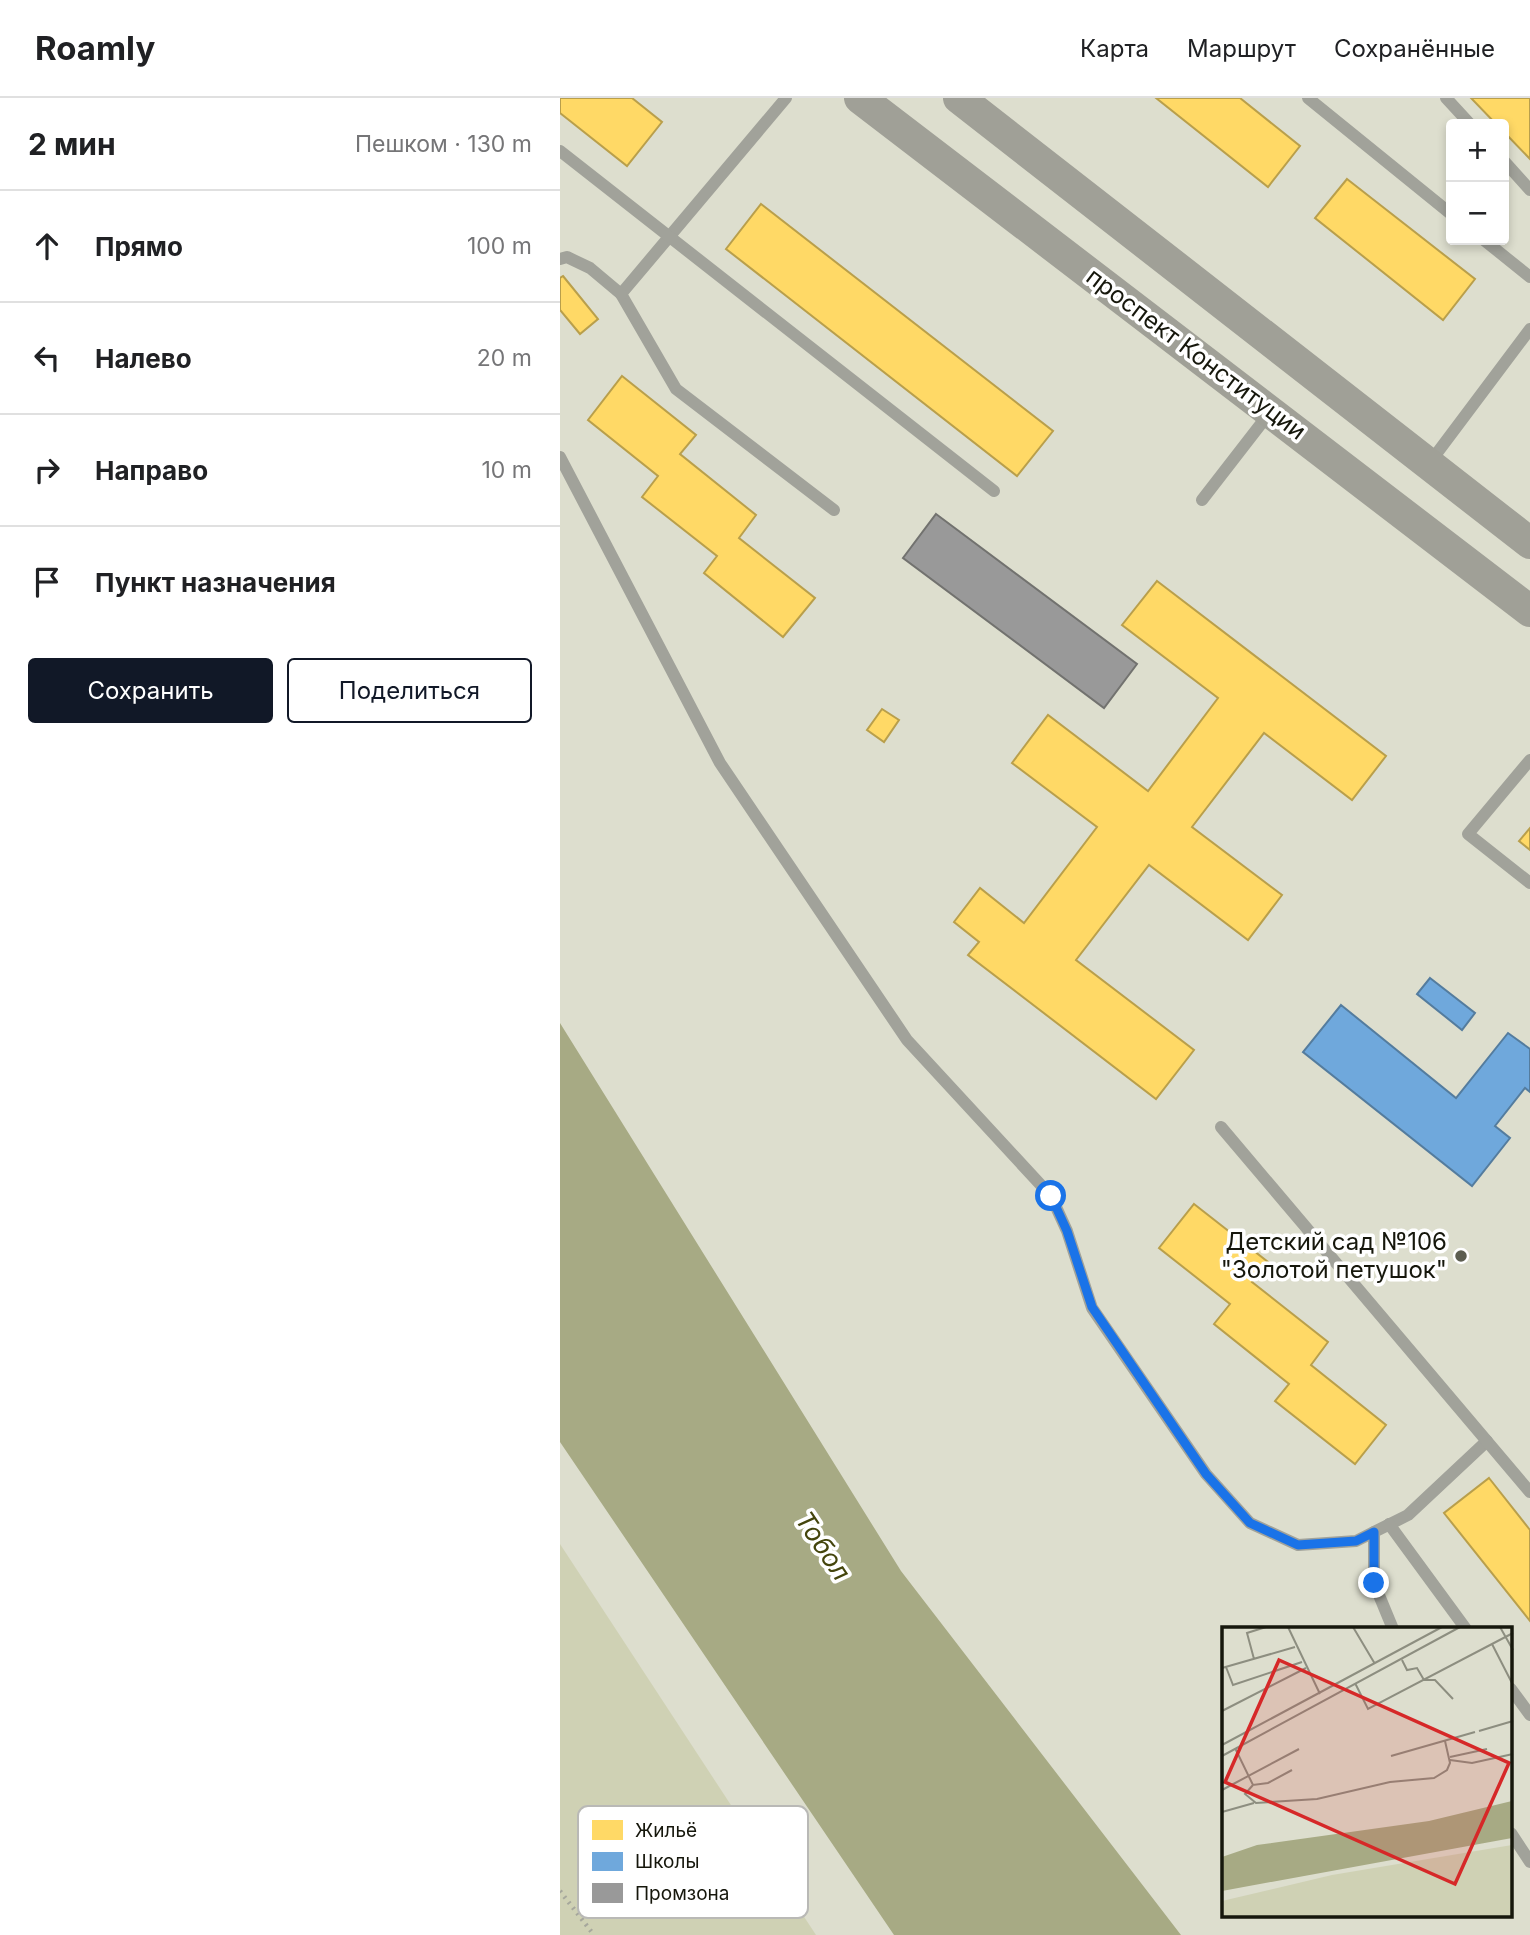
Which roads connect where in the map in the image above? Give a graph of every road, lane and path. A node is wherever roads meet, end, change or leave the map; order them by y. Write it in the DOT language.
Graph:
graph roads {
  1 [pos="786,98"];
  2 [pos="860,98"];
  3 [pos="959,98"];
  4 [pos="1308,98"];
  5 [pos="1446,98"];
  6 [pos="1465,119"];
  7 [pos="560,151"];
  8 [pos="1509,167"];
  9 [pos="1530,190"];
  10 [pos="1446,210"];
  11 [pos="669,236"];
  12 [pos="1490,245"];
  13 [pos="560,259"];
  14 [pos="1530,277"];
  15 [pos="621,293"];
  16 [pos="1530,329"];
  17 [pos="1271,411"];
  18 [pos="560,457"];
  19 [pos="1428,465"];
  20 [pos="994,491"];
  21 [pos="1202,500"];
  22 [pos="1395,506"];
  23 [pos="834,510"];
  24 [pos="1530,543"];
  25 [pos="1530,611"];
  26 [pos="1530,760"];
  27 [pos="1530,883"];
  28 [pos="1221,1127"];
  29 [pos="1488,1441"];
  30 [pos="1530,1492"];
  31 [pos="1389,1524"];
  32 [pos="1374,1532"];
  33 [pos="1392,1627"];
  34 [pos="1465,1627"];
  35 [pos="1513,1692"];
  36 [pos="1530,1715"];
  37 [pos="1513,1836"];
  38 [pos="1530,1862"];
  39 [pos="560,1891"];
  40 [pos="578,1914"];
  41 [pos="581,1918"];
  42 [pos="594,1935"];
  1 -- 11 [label="lane"];
  2 -- 17 [label="main road, проспект Конституции"];
  3 -- 19 [label="main road"];
  4 -- 10 [label="lane"];
  5 -- 6 [label="lane"];
  7 -- 11 [label="lane"];
  8 -- 9 [label="lane"];
  11 -- 15 [label="lane"];
  11 -- 20 [label="lane"];
  12 -- 14 [label="lane"];
  13 -- 15 [label="lane"];
  15 -- 23 [label="lane"];
  16 -- 19 [label="lane"];
  17 -- 21 [label="lane"];
  17 -- 22 [label="main road, проспект Конституции"];
  18 -- 32 [label="lane"];
  19 -- 22 [label="main road"];
  19 -- 24 [label="main road"];
  22 -- 25 [label="main road, проспект Конституции"];
  26 -- 27 [label="lane"];
  28 -- 29 [label="lane"];
  29 -- 30 [label="lane"];
  29 -- 31 [label="lane"];
  31 -- 32 [label="lane"];
  31 -- 34 [label="lane"];
  32 -- 33 [label="lane"];
  35 -- 36 [label="lane"];
  37 -- 38 [label="lane"];
  39 -- 40 [label="path"];
  41 -- 42 [label="path"];
}
